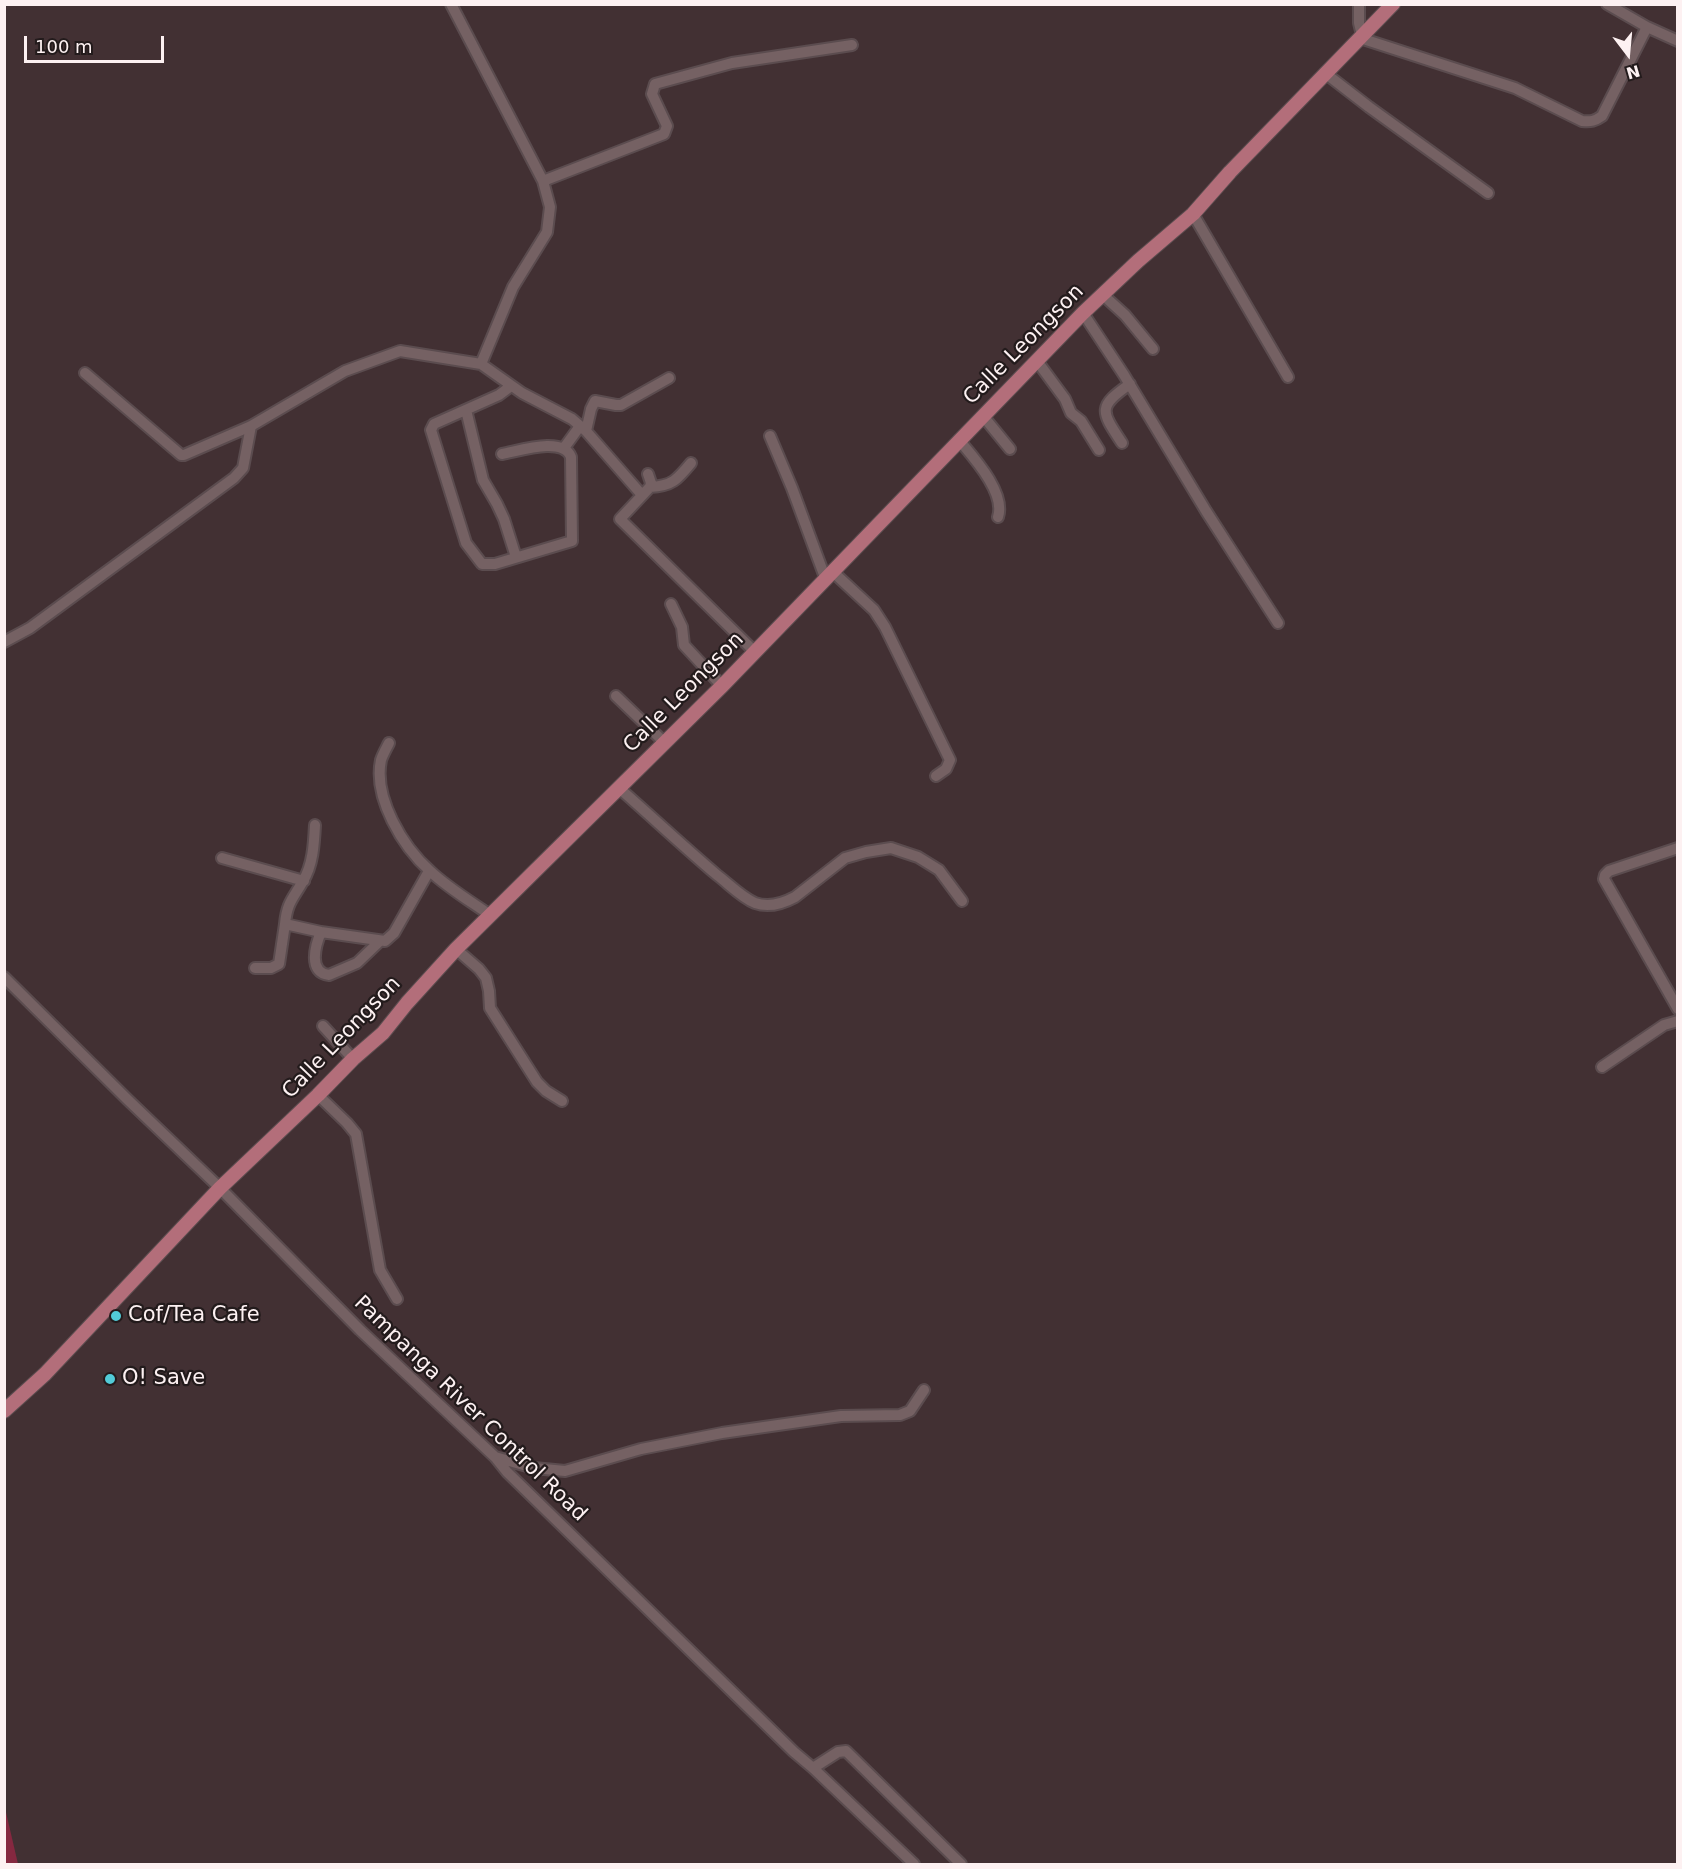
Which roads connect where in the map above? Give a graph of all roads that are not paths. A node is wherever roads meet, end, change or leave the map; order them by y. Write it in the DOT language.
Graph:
graph roads {
  1 [pos="451,4"];
  2 [pos="1359,4"];
  3 [pos="1394,4"];
  4 [pos="1607,4"];
  5 [pos="1647,27"];
  6 [pos="1361,36"];
  7 [pos="1677,41"];
  8 [pos="852,45"];
  9 [pos="1325,73"];
  10 [pos="543,181"];
  11 [pos="1488,193"];
  12 [pos="1193,214"];
  13 [pos="1103,295"];
  14 [pos="1083,313"];
  15 [pos="1153,349"];
  16 [pos="1037,362"];
  17 [pos="481,364"];
  18 [pos="86,373"];
  19 [pos="1288,377"];
  20 [pos="669,378"];
  21 [pos="1130,384"];
  22 [pos="511,386"];
  23 [pos="466,410"];
  24 [pos="983,416"];
  25 [pos="251,426"];
  26 [pos="583,428"];
  27 [pos="771,436"];
  28 [pos="959,440"];
  29 [pos="1122,443"];
  30 [pos="564,448"];
  31 [pos="1010,449"];
  32 [pos="1099,450"];
  33 [pos="502,454"];
  34 [pos="691,463"];
  35 [pos="648,474"];
  36 [pos="646,491"];
  37 [pos="998,517"];
  38 [pos="516,557"];
  39 [pos="829,576"];
  40 [pos="671,604"];
  41 [pos="1278,623"];
  42 [pos="4,642"];
  43 [pos="754,652"];
  44 [pos="722,686"];
  45 [pos="616,696"];
  46 [pos="388,743"];
  47 [pos="665,743"];
  48 [pos="936,776"];
  49 [pos="619,788"];
  50 [pos="315,825"];
  51 [pos="1677,848"];
  52 [pos="222,858"];
  53 [pos="429,871"];
  54 [pos="304,881"];
  55 [pos="962,901"];
  56 [pos="490,915"];
  57 [pos="285,924"];
  58 [pos="321,932"];
  59 [pos="380,941"];
  60 [pos="456,949"];
  61 [pos="255,968"];
  62 [pos="4,977"];
  63 [pos="1677,1009"];
  64 [pos="1677,1021"];
  65 [pos="323,1026"];
  66 [pos="353,1059"];
  67 [pos="1602,1067"];
  68 [pos="318,1095"];
  69 [pos="562,1101"];
  70 [pos="220,1188"];
  71 [pos="397,1299"];
  72 [pos="924,1390"];
  73 [pos="4,1411"];
  74 [pos="495,1457"];
  75 [pos="813,1768"];
  76 [pos="914,1864"];
  77 [pos="961,1864"];
  1 -- 10 [label="street"];
  2 -- 6 [label="street"];
  3 -- 6 [label="main road, Calle Leongson"];
  4 -- 5 [label="street"];
  5 -- 6 [label="street"];
  5 -- 7 [label="street"];
  6 -- 9 [label="main road, Calle Leongson"];
  8 -- 10 [label="street"];
  9 -- 11 [label="street"];
  9 -- 12 [label="main road, Calle Leongson"];
  10 -- 17 [label="street"];
  12 -- 13 [label="main road, Calle Leongson"];
  12 -- 19 [label="street"];
  13 -- 14 [label="main road, Calle Leongson"];
  13 -- 15 [label="street"];
  14 -- 16 [label="main road, Calle Leongson"];
  14 -- 21 [label="street"];
  16 -- 24 [label="main road, Calle Leongson"];
  16 -- 32 [label="street"];
  17 -- 22 [label="street"];
  17 -- 25 [label="street"];
  18 -- 25 [label="street"];
  20 -- 26 [label="street"];
  21 -- 29 [label="street"];
  21 -- 41 [label="street"];
  22 -- 23 [label="street"];
  22 -- 26 [label="street"];
  23 -- 38 [label="street"];
  23 -- 38 [label="street"];
  24 -- 28 [label="main road, Calle Leongson"];
  24 -- 31 [label="street"];
  25 -- 42 [label="street"];
  26 -- 30 [label="street"];
  26 -- 36 [label="street"];
  27 -- 39 [label="street"];
  28 -- 37 [label="street"];
  28 -- 39 [label="main road, Calle Leongson"];
  30 -- 33 [label="street"];
  30 -- 38 [label="street"];
  34 -- 36 [label="street"];
  35 -- 36 [label="street"];
  36 -- 43 [label="street"];
  39 -- 43 [label="main road, Calle Leongson"];
  39 -- 48 [label="street"];
  40 -- 44 [label="street"];
  43 -- 44 [label="main road, Calle Leongson"];
  44 -- 47 [label="main road, Calle Leongson"];
  45 -- 47 [label="street"];
  46 -- 53 [label="street"];
  47 -- 49 [label="main road, Calle Leongson"];
  49 -- 55 [label="street"];
  49 -- 56 [label="main road, Calle Leongson"];
  50 -- 54 [label="street"];
  51 -- 63 [label="street"];
  52 -- 54 [label="street"];
  53 -- 56 [label="street"];
  53 -- 59 [label="street"];
  54 -- 57 [label="street"];
  56 -- 60 [label="main road, Calle Leongson"];
  57 -- 58 [label="street"];
  57 -- 61 [label="street"];
  58 -- 59 [label="street"];
  58 -- 59 [label="street"];
  60 -- 66 [label="main road, Calle Leongson"];
  60 -- 69 [label="street"];
  62 -- 70 [label="street, Pampanga River Control Road"];
  64 -- 67 [label="street"];
  65 -- 66 [label="street"];
  66 -- 68 [label="main road, Calle Leongson"];
  68 -- 70 [label="main road, Calle Leongson"];
  68 -- 71 [label="street"];
  70 -- 73 [label="main road, Calle Leongson"];
  70 -- 74 [label="street, Pampanga River Control Road"];
  72 -- 74 [label="street"];
  74 -- 75 [label="street, Pampanga River Control Road"];
  75 -- 76 [label="street, Pampanga River Control Road"];
  75 -- 77 [label="street"];
}
